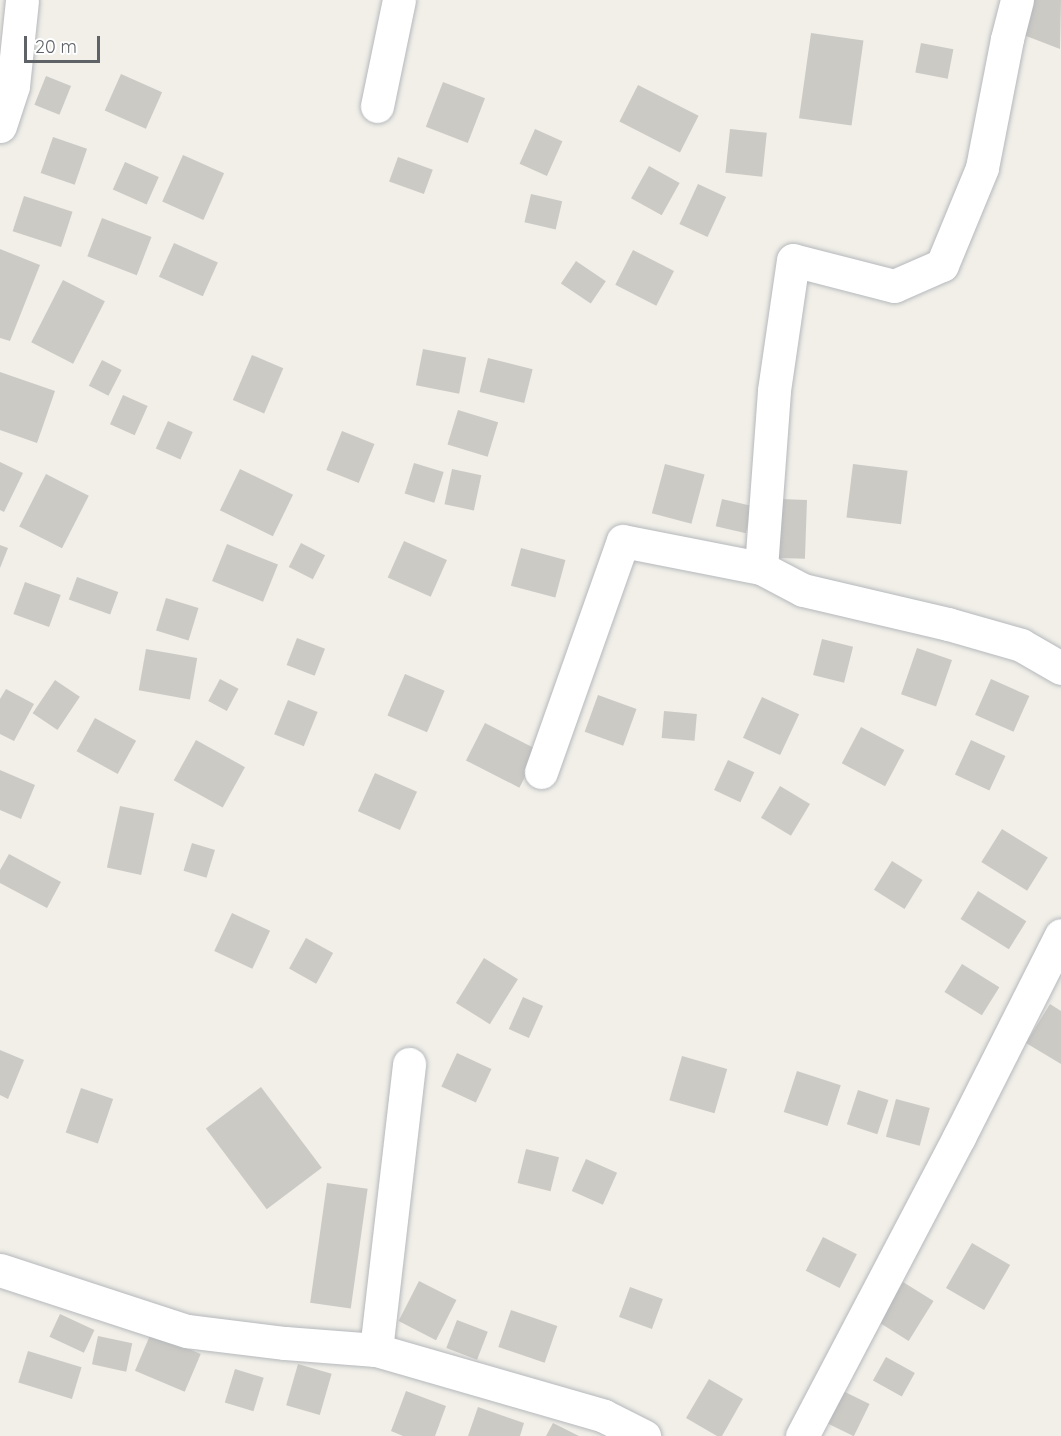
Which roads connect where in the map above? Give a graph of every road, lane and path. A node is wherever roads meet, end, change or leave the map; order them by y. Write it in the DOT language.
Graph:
graph roads {
  1 [pos="22,0"];
  2 [pos="399,0"];
  3 [pos="1017,0"];
  4 [pos="377,106"];
  5 [pos="0,126"];
  6 [pos="761,568"];
  7 [pos="1061,668"];
  8 [pos="541,772"];
  9 [pos="1061,935"];
  10 [pos="409,1064"];
  11 [pos="0,1270"];
  12 [pos="376,1350"];
  13 [pos="644,1436"];
  14 [pos="801,1436"];
  1 -- 5 [label="street"];
  2 -- 4 [label="street"];
  3 -- 6 [label="street"];
  6 -- 7 [label="street"];
  6 -- 8 [label="street"];
  9 -- 14 [label="street"];
  10 -- 12 [label="street"];
  11 -- 12 [label="street"];
  12 -- 13 [label="street"];
}
